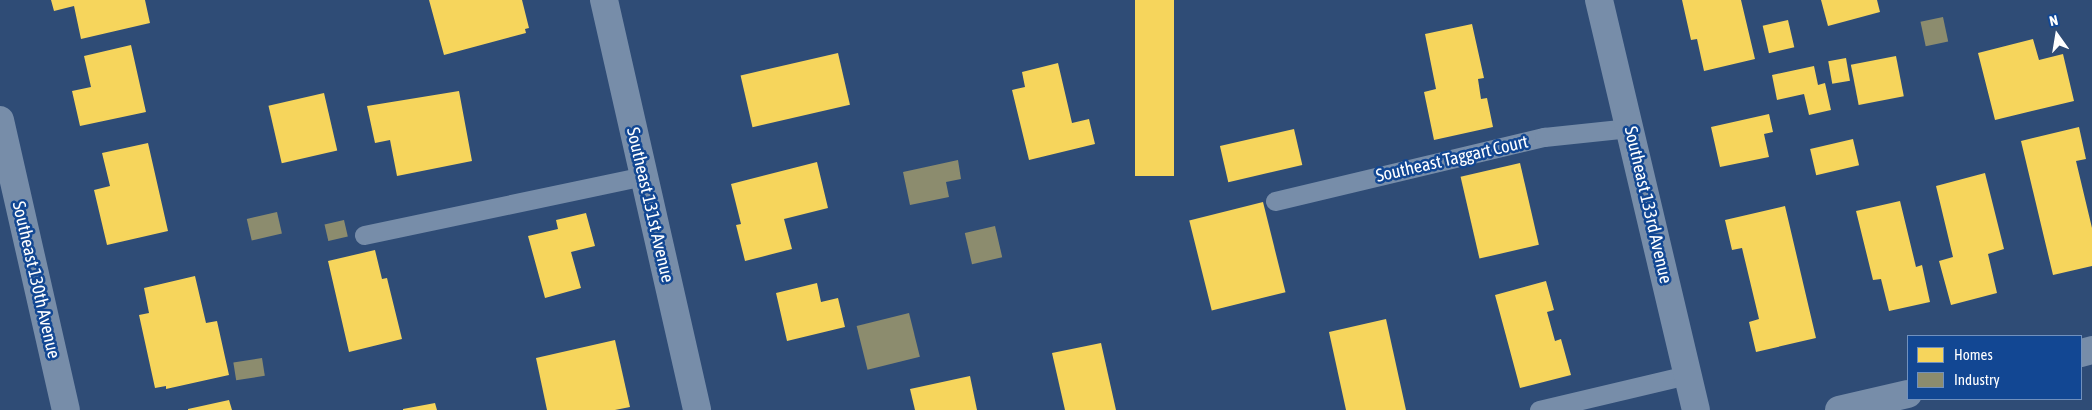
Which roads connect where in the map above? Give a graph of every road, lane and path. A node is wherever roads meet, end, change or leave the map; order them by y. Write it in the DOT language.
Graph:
graph roads {
  1 [pos="604,0"];
  2 [pos="1599,0"];
  3 [pos="0,120"];
  4 [pos="1630,128"];
  5 [pos="644,176"];
  6 [pos="1275,201"];
  7 [pos="364,235"];
  8 [pos="1687,375"];
  9 [pos="1907,394"];
  10 [pos="66,410"];
  11 [pos="697,410"];
  12 [pos="1539,410"];
  13 [pos="1696,410"];
  14 [pos="1839,410"];
  1 -- 5 [label="street, Southeast 131st Avenue"];
  2 -- 4 [label="street, Southeast 133rd Avenue"];
  3 -- 10 [label="street, Southeast 130th Avenue"];
  4 -- 6 [label="lane, Southeast Taggart Court"];
  4 -- 8 [label="street, Southeast 133rd Avenue"];
  5 -- 7 [label="lane"];
  5 -- 11 [label="street, Southeast 131st Avenue"];
  8 -- 12 [label="lane"];
  8 -- 13 [label="street, Southeast 133rd Avenue"];
  9 -- 14 [label="street"];
}
